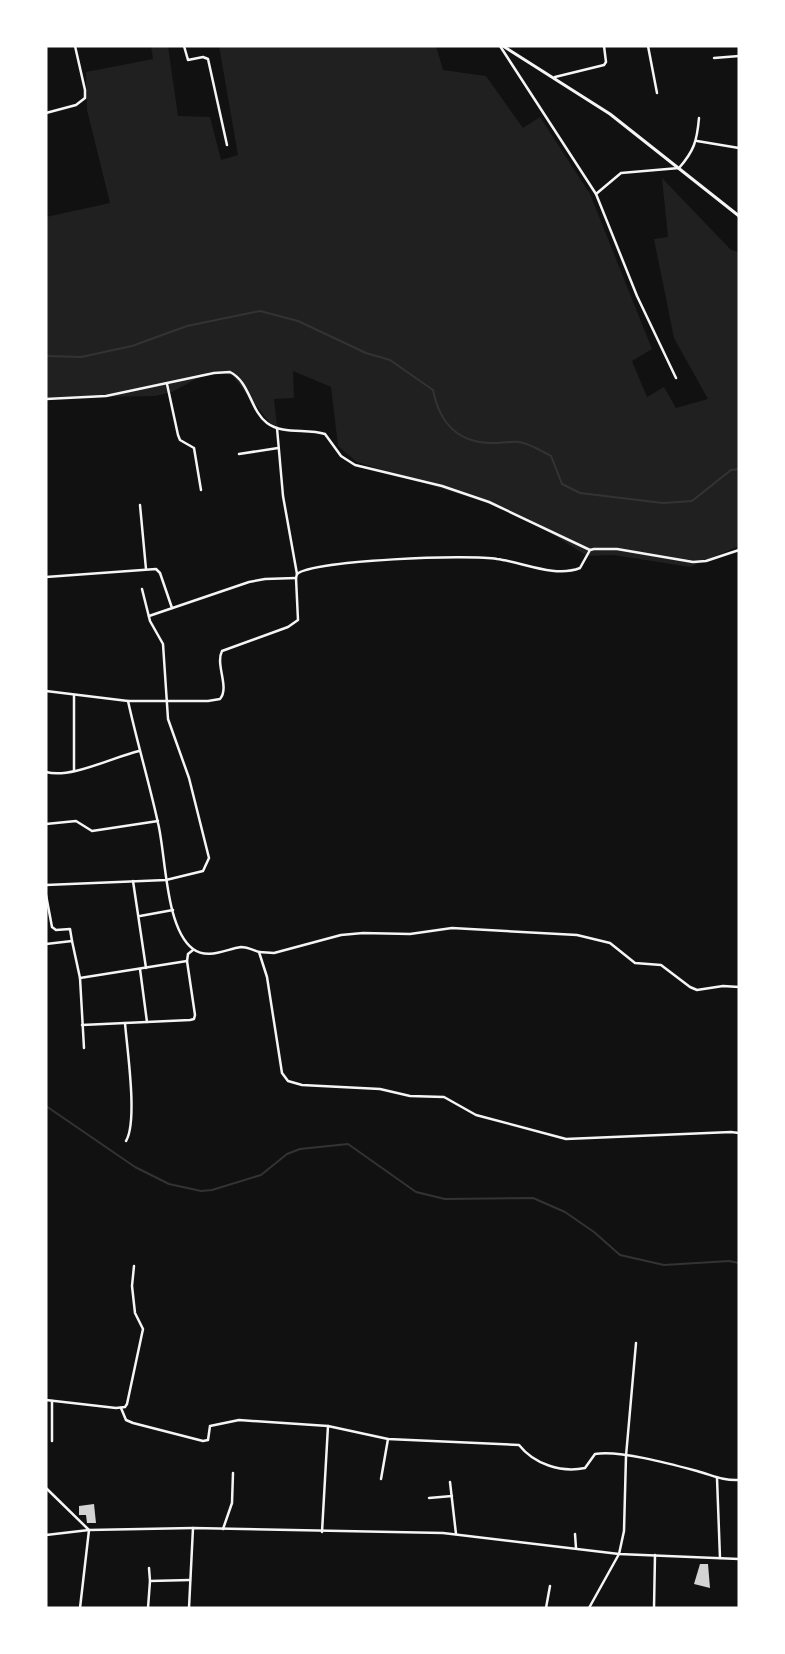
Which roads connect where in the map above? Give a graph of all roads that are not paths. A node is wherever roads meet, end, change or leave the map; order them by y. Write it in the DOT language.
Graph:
graph roads {
  1 [pos="75,46"];
  2 [pos="184,46"];
  3 [pos="502,46"];
  4 [pos="604,46"];
  5 [pos="648,46"];
  6 [pos="739,56"];
  7 [pos="714,58"];
  8 [pos="555,77"];
  9 [pos="657,93"];
  10 [pos="46,113"];
  11 [pos="699,118"];
  12 [pos="698,141"];
  13 [pos="227,146"];
  14 [pos="739,148"];
  15 [pos="679,168"];
  16 [pos="596,194"];
  17 [pos="739,216"];
  18 [pos="676,378"];
  19 [pos="168,384"];
  20 [pos="46,399"];
  21 [pos="277,428"];
  22 [pos="278,448"];
  23 [pos="239,454"];
  24 [pos="201,490"];
  25 [pos="140,505"];
  26 [pos="590,550"];
  27 [pos="739,550"];
  28 [pos="146,569"];
  29 [pos="296,576"];
  30 [pos="46,577"];
  31 [pos="142,589"];
  32 [pos="172,608"];
  33 [pos="149,616"];
  34 [pos="46,691"];
  35 [pos="74,694"];
  36 [pos="128,701"];
  37 [pos="165,701"];
  38 [pos="139,751"];
  39 [pos="74,771"];
  40 [pos="46,772"];
  41 [pos="158,821"];
  42 [pos="46,824"];
  43 [pos="166,880"];
  44 [pos="134,881"];
  45 [pos="46,885"];
  46 [pos="46,894"];
  47 [pos="173,910"];
  48 [pos="140,916"];
  49 [pos="72,941"];
  50 [pos="46,944"];
  51 [pos="193,949"];
  52 [pos="259,952"];
  53 [pos="187,961"];
  54 [pos="146,968"];
  55 [pos="140,969"];
  56 [pos="80,978"];
  57 [pos="739,987"];
  58 [pos="147,1022"];
  59 [pos="125,1023"];
  60 [pos="82,1026"];
  61 [pos="84,1048"];
  62 [pos="739,1133"];
  63 [pos="126,1141"];
  64 [pos="134,1266"];
  65 [pos="636,1342"];
  66 [pos="46,1400"];
  67 [pos="52,1401"];
  68 [pos="121,1408"];
  69 [pos="328,1426"];
  70 [pos="388,1439"];
  71 [pos="52,1441"];
  72 [pos="626,1456"];
  73 [pos="232,1474"];
  74 [pos="717,1478"];
  75 [pos="381,1479"];
  76 [pos="739,1480"];
  77 [pos="450,1482"];
  78 [pos="46,1488"];
  79 [pos="452,1496"];
  80 [pos="429,1498"];
  81 [pos="192,1528"];
  82 [pos="223,1529"];
  83 [pos="89,1530"];
  84 [pos="322,1532"];
  85 [pos="456,1534"];
  86 [pos="575,1534"];
  87 [pos="46,1535"];
  88 [pos="576,1548"];
  89 [pos="619,1554"];
  90 [pos="655,1555"];
  91 [pos="720,1558"];
  92 [pos="739,1559"];
  93 [pos="149,1568"];
  94 [pos="190,1580"];
  95 [pos="150,1581"];
  96 [pos="550,1586"];
  97 [pos="80,1608"];
  98 [pos="148,1608"];
  99 [pos="189,1608"];
  100 [pos="546,1608"];
  101 [pos="589,1608"];
  102 [pos="654,1608"];
  1 -- 10 [label="street"];
  2 -- 13 [label="street"];
  3 -- 8 [label="street"];
  3 -- 16 [label="street"];
  4 -- 8 [label="street"];
  5 -- 9 [label="street"];
  6 -- 7 [label="street"];
  8 -- 15 [label="street"];
  11 -- 12 [label="street"];
  12 -- 14 [label="street"];
  12 -- 15 [label="street"];
  15 -- 16 [label="street"];
  15 -- 17 [label="street"];
  16 -- 18 [label="street"];
  19 -- 20 [label="street"];
  19 -- 21 [label="street"];
  19 -- 24 [label="street"];
  21 -- 22 [label="street"];
  21 -- 26 [label="street"];
  22 -- 23 [label="street"];
  22 -- 29 [label="street"];
  25 -- 28 [label="street"];
  26 -- 27 [label="street"];
  26 -- 29 [label="street"];
  28 -- 30 [label="street"];
  28 -- 32 [label="street"];
  29 -- 32 [label="street"];
  29 -- 37 [label="street"];
  31 -- 33 [label="street"];
  32 -- 33 [label="street"];
  33 -- 37 [label="street"];
  34 -- 35 [label="street"];
  35 -- 36 [label="street"];
  35 -- 39 [label="street"];
  36 -- 37 [label="street"];
  36 -- 38 [label="street"];
  37 -- 43 [label="street"];
  38 -- 39 [label="street"];
  38 -- 41 [label="street"];
  39 -- 40 [label="street"];
  41 -- 42 [label="street"];
  41 -- 43 [label="street"];
  43 -- 44 [label="street"];
  43 -- 47 [label="street"];
  44 -- 45 [label="street"];
  44 -- 48 [label="street"];
  46 -- 49 [label="street"];
  47 -- 48 [label="street"];
  47 -- 51 [label="street"];
  48 -- 54 [label="street"];
  49 -- 50 [label="street"];
  49 -- 56 [label="street"];
  51 -- 52 [label="street"];
  51 -- 53 [label="street"];
  52 -- 57 [label="street"];
  52 -- 62 [label="street"];
  53 -- 54 [label="street"];
  53 -- 58 [label="street"];
  54 -- 55 [label="street"];
  55 -- 56 [label="street"];
  55 -- 58 [label="street"];
  56 -- 60 [label="street"];
  58 -- 59 [label="street"];
  59 -- 60 [label="street"];
  59 -- 63 [label="street"];
  60 -- 61 [label="street"];
  64 -- 68 [label="street"];
  65 -- 72 [label="street"];
  66 -- 67 [label="street"];
  67 -- 68 [label="street"];
  67 -- 71 [label="street"];
  68 -- 69 [label="street"];
  69 -- 70 [label="street"];
  69 -- 84 [label="street"];
  70 -- 72 [label="street"];
  70 -- 75 [label="street"];
  72 -- 74 [label="street"];
  72 -- 89 [label="street"];
  73 -- 82 [label="street"];
  74 -- 76 [label="street"];
  74 -- 91 [label="street"];
  77 -- 79 [label="street"];
  78 -- 83 [label="street"];
  79 -- 80 [label="street"];
  79 -- 85 [label="street"];
  81 -- 82 [label="street"];
  81 -- 83 [label="street"];
  81 -- 94 [label="street"];
  82 -- 84 [label="street"];
  83 -- 87 [label="street"];
  83 -- 97 [label="street"];
  84 -- 85 [label="street"];
  85 -- 88 [label="street"];
  86 -- 88 [label="street"];
  88 -- 89 [label="street"];
  89 -- 90 [label="street"];
  89 -- 101 [label="street"];
  90 -- 91 [label="street"];
  90 -- 102 [label="street"];
  91 -- 92 [label="street"];
  93 -- 95 [label="street"];
  94 -- 95 [label="street"];
  94 -- 99 [label="street"];
  95 -- 98 [label="street"];
  96 -- 100 [label="street"];
}
